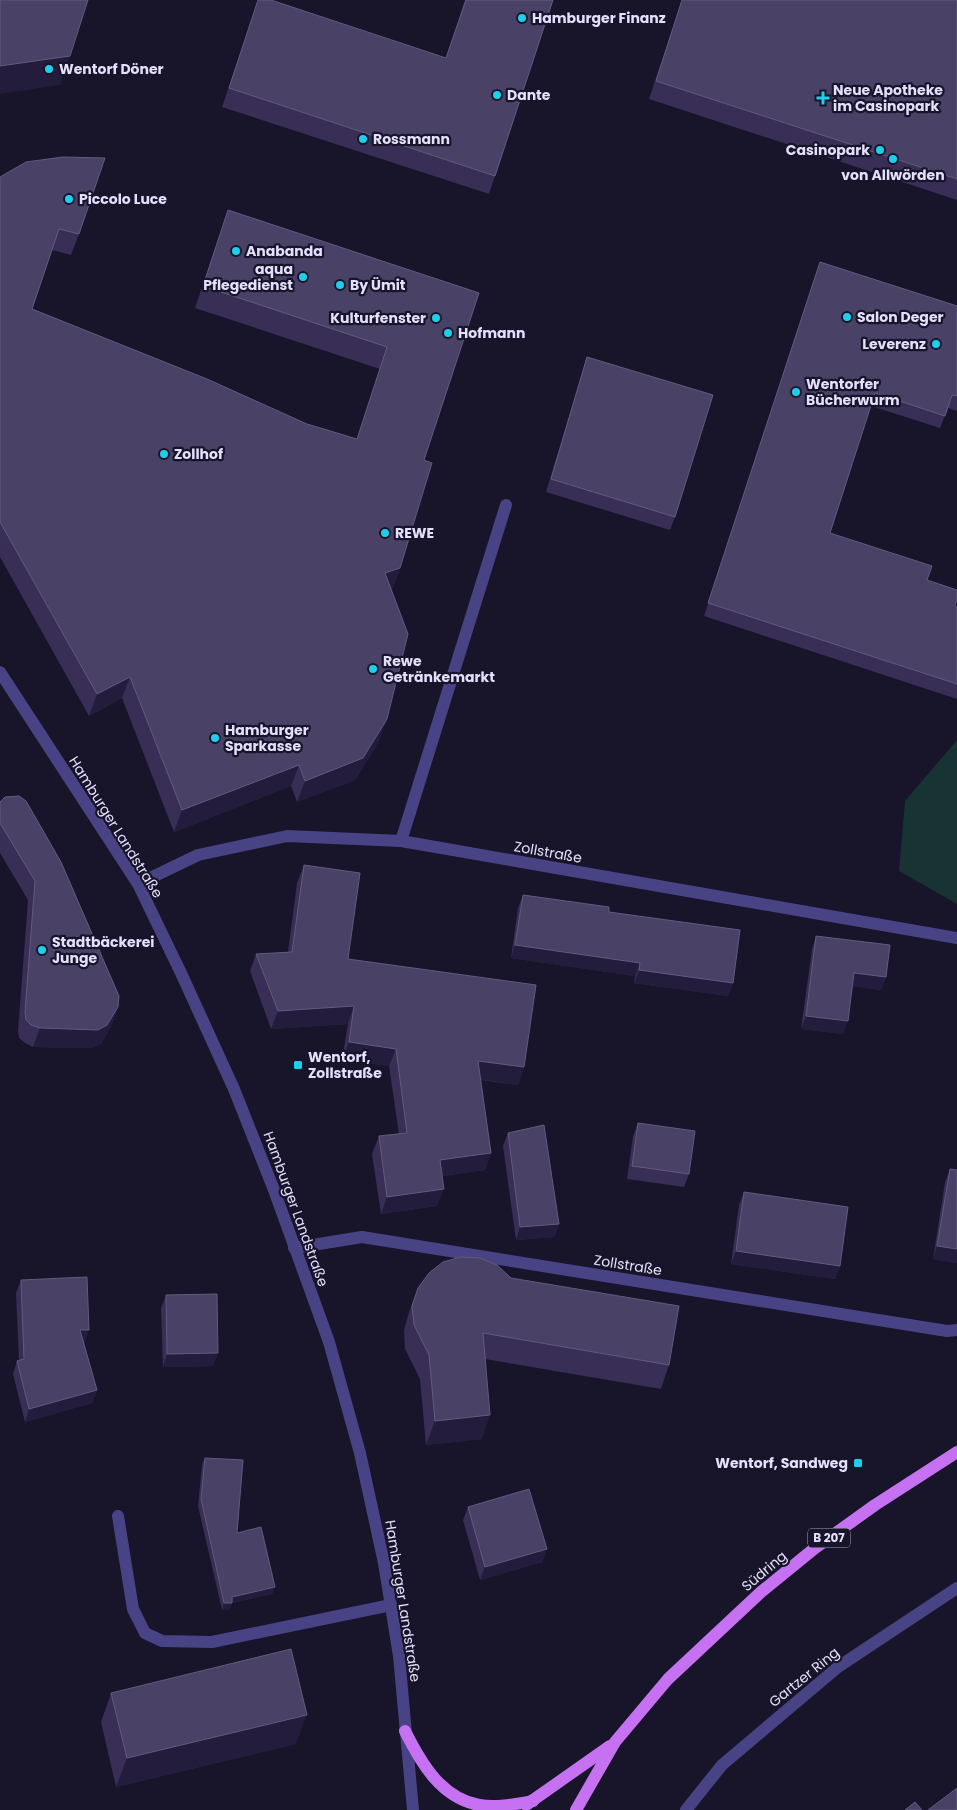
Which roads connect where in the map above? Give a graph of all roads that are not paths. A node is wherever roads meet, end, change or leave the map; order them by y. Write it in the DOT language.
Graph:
graph roads {
  1 [pos="506,505"];
  2 [pos="0,672"];
  3 [pos="401,841"];
  4 [pos="138,884"];
  5 [pos="957,938"];
  6 [pos="294,1248"];
  7 [pos="957,1330"];
  8 [pos="957,1452"];
  9 [pos="118,1516"];
  10 [pos="957,1588"];
  11 [pos="391,1605"];
  12 [pos="405,1731"];
  13 [pos="615,1742"];
  14 [pos="534,1801"];
  15 [pos="413,1810"];
  16 [pos="518,1810"];
  17 [pos="576,1810"];
  18 [pos="686,1810"];
  1 -- 3 [label="street"];
  2 -- 4 [label="street, Hamburger Landstraße"];
  3 -- 4 [label="street, Zollstraße"];
  3 -- 5 [label="street, Zollstraße"];
  4 -- 6 [label="street, Hamburger Landstraße"];
  6 -- 7 [label="street, Zollstraße"];
  6 -- 11 [label="street, Hamburger Landstraße"];
  8 -- 13 [label="main road, Südring / B 207"];
  9 -- 11 [label="street"];
  10 -- 18 [label="street, Gartzer Ring"];
  11 -- 12 [label="street, Hamburger Landstraße"];
  12 -- 14 [label="main road"];
  12 -- 15 [label="street, Hamburger Landstraße"];
  13 -- 14 [label="main road, Südring / B 207"];
  13 -- 17 [label="main road, Südring / B 207"];
  14 -- 16 [label="main road, Südring / B 207"];
}
